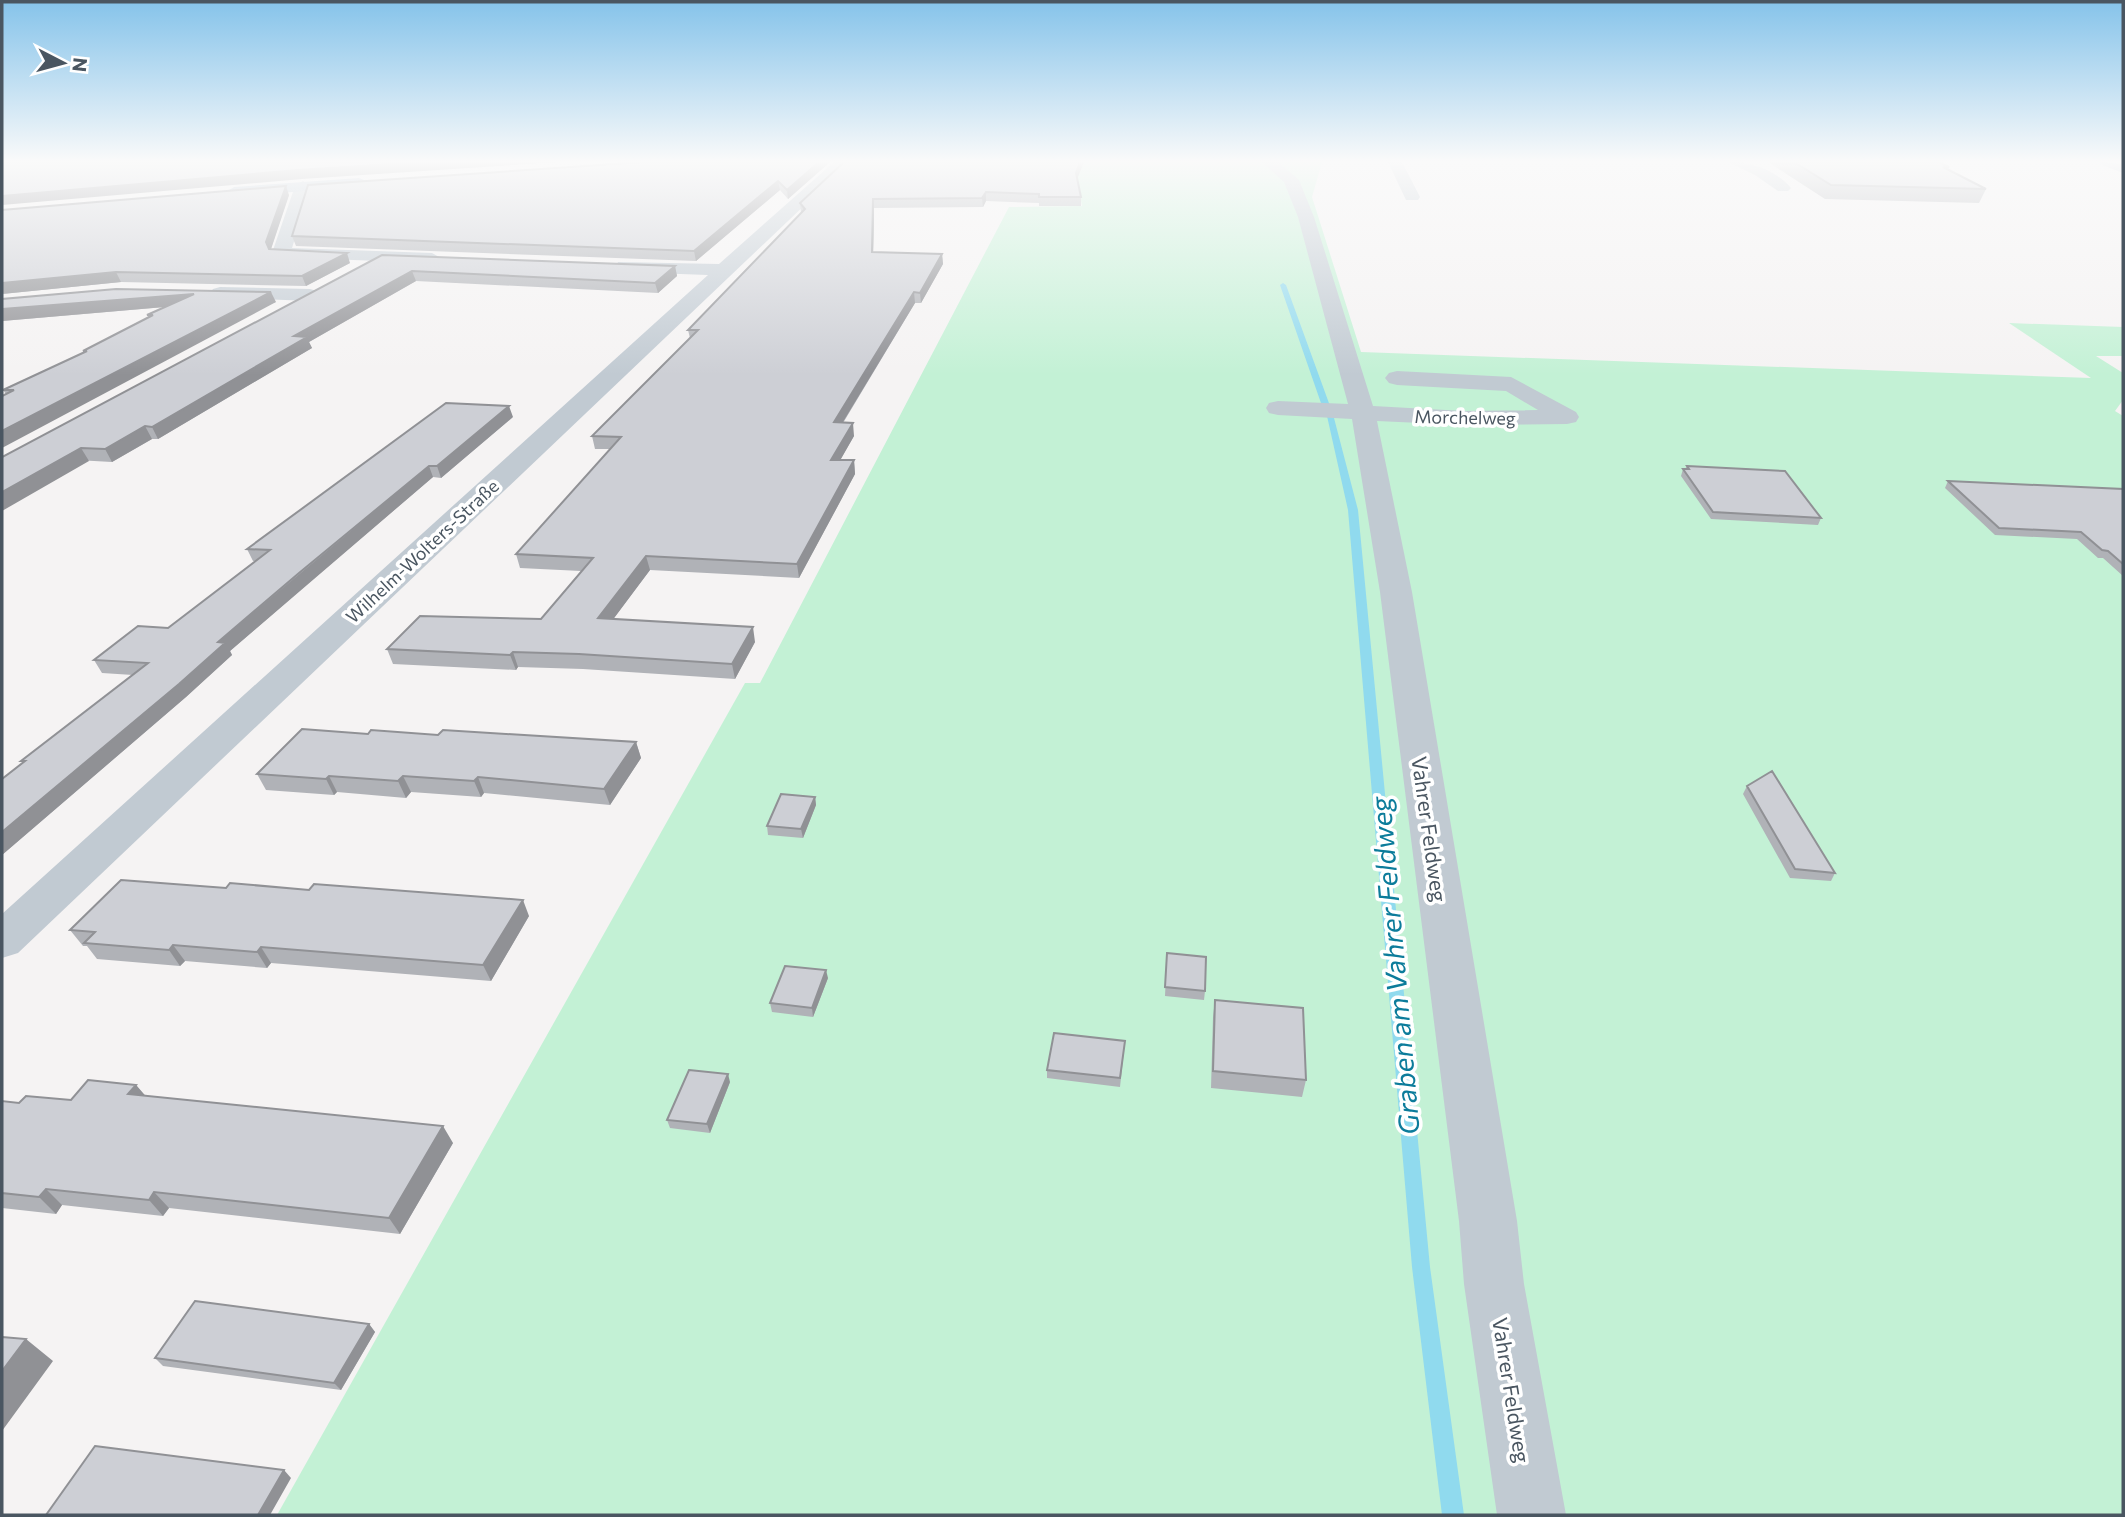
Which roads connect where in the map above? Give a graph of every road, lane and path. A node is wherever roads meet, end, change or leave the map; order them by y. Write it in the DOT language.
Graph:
graph roads {
  1 [pos="288,233"];
  2 [pos="765,233"];
  3 [pos="1311,233"];
  4 [pos="384,256"];
  5 [pos="452,259"];
  6 [pos="601,265"];
  7 [pos="724,270"];
  8 [pos="197,293"];
  9 [pos="310,295"];
  10 [pos="275,315"];
  11 [pos="1397,378"];
  12 [pos="1278,408"];
  13 [pos="1363,414"];
  14 [pos="2,941"];
  15 [pos="1532,1515"];
  1 -- 4 [label="street"];
  2 -- 7 [label="street, Wilhelm-Wolters-Straße"];
  3 -- 13 [label="street, Vahrer Feldweg"];
  4 -- 5 [label="street"];
  4 -- 9 [label="street"];
  6 -- 7 [label="street"];
  7 -- 14 [label="street, Wilhelm-Wolters-Straße"];
  8 -- 9 [label="street"];
  9 -- 10 [label="street"];
  11 -- 13 [label="street, Morchelweg"];
  12 -- 13 [label="street, Morchelweg"];
  13 -- 15 [label="street, Vahrer Feldweg"];
}
